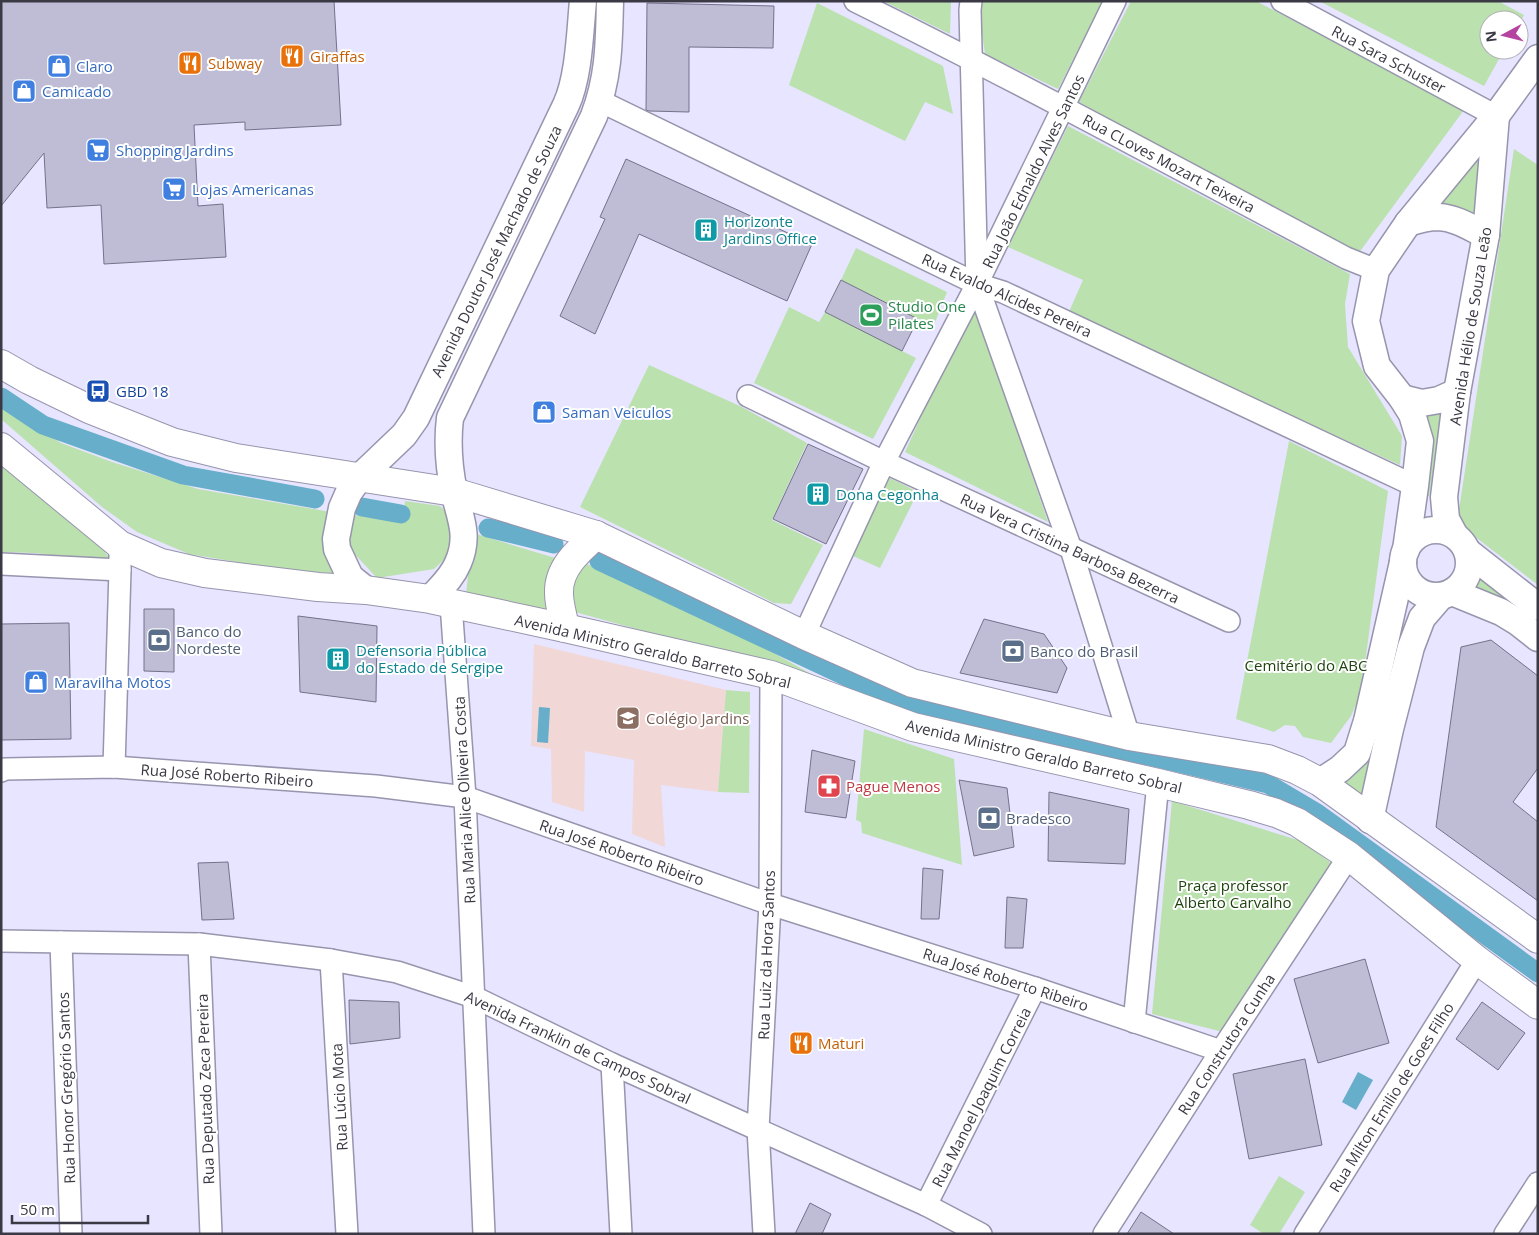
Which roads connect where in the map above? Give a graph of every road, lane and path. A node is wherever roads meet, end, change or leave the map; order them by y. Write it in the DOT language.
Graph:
graph roads {
  1 [pos="583,1"];
  2 [pos="610,1"];
  3 [pos="855,1"];
  4 [pos="971,1"];
  5 [pos="1115,1"];
  6 [pos="1282,1"];
  7 [pos="1538,58"];
  8 [pos="971,59"];
  9 [pos="600,101"];
  10 [pos="1064,107"];
  11 [pos="1496,116"];
  12 [pos="1408,222"];
  13 [pos="1486,235"];
  14 [pos="1376,270"];
  15 [pos="977,284"];
  16 [pos="1,364"];
  17 [pos="1457,392"];
  18 [pos="748,396"];
  19 [pos="1402,398"];
  20 [pos="1,446"];
  21 [pos="884,462"];
  22 [pos="360,477"];
  23 [pos="1415,486"];
  24 [pos="454,492"];
  25 [pos="596,534"];
  26 [pos="1461,543"];
  27 [pos="1071,549"];
  28 [pos="1404,556"];
  29 [pos="120,557"];
  30 [pos="1,564"];
  31 [pos="366,590"];
  32 [pos="1446,594"];
  33 [pos="440,602"];
  34 [pos="1538,607"];
  35 [pos="1229,621"];
  36 [pos="565,628"];
  37 [pos="804,636"];
  38 [pos="1538,638"];
  39 [pos="772,675"];
  40 [pos="1129,736"];
  41 [pos="114,767"];
  42 [pos="1,771"];
  43 [pos="1320,782"];
  44 [pos="1158,783"];
  45 [pos="465,797"];
  46 [pos="1370,820"];
  47 [pos="1349,856"];
  48 [pos="770,904"];
  49 [pos="1538,939"];
  50 [pos="1,941"];
  51 [pos="61,942"];
  52 [pos="199,944"];
  53 [pos="331,960"];
  54 [pos="1477,960"];
  55 [pos="1035,988"];
  56 [pos="474,997"];
  57 [pos="1538,1005"];
  58 [pos="1134,1022"];
  59 [pos="1221,1051"];
  60 [pos="612,1064"];
  61 [pos="758,1129"];
  62 [pos="1538,1183"];
  63 [pos="926,1205"];
  64 [pos="71,1234"];
  65 [pos="211,1234"];
  66 [pos="347,1234"];
  67 [pos="484,1234"];
  68 [pos="621,1234"];
  69 [pos="764,1234"];
  70 [pos="981,1234"];
  71 [pos="1104,1234"];
  72 [pos="1304,1234"];
  73 [pos="1505,1234"];
  1 -- 22 [label="street, Avenida Doutor José Machado de Souza"];
  2 -- 9 [label="street, Avenida Doutor José Machado de Souza"];
  3 -- 8 [label="street, Rua CLoves Mozart Teixeira"];
  4 -- 8 [label="street"];
  5 -- 10 [label="street, Rua João Ednaldo Alves Santos"];
  6 -- 11 [label="street, Rua Sara Schuster"];
  7 -- 11 [label="street"];
  8 -- 10 [label="street, Rua CLoves Mozart Teixeira"];
  8 -- 15 [label="street"];
  9 -- 15 [label="street, Rua Evaldo Alcides Pereira"];
  9 -- 24 [label="street, Avenida Doutor José Machado de Souza"];
  10 -- 14 [label="street, Rua CLoves Mozart Teixeira"];
  10 -- 15 [label="street, Rua João Ednaldo Alves Santos"];
  11 -- 12 [label="street"];
  11 -- 13 [label="street, Avenida Hélio de Souza Leão"];
  12 -- 13 [label="street"];
  12 -- 14 [label="street"];
  13 -- 17 [label="street, Avenida Hélio de Souza Leão"];
  14 -- 19 [label="street"];
  15 -- 21 [label="street, Rua João Ednaldo Alves Santos"];
  15 -- 23 [label="street, Rua Evaldo Alcides Pereira"];
  15 -- 27 [label="street"];
  16 -- 22 [label="main road"];
  17 -- 19 [label="street"];
  17 -- 26 [label="street, Avenida Hélio de Souza Leão"];
  18 -- 21 [label="street, Rua Vera Cristina Barbosa Bezerra"];
  19 -- 23 [label="street"];
  20 -- 29 [label="main road, Avenida Ministro Geraldo Barreto Sobral"];
  21 -- 27 [label="street, Rua Vera Cristina Barbosa Bezerra"];
  21 -- 37 [label="street, Rua João Ednaldo Alves Santos"];
  22 -- 24 [label="main road"];
  22 -- 31 [label="street"];
  23 -- 28 [label="street"];
  24 -- 25 [label="main road"];
  24 -- 33 [label="street"];
  25 -- 36 [label="main road"];
  25 -- 37 [label="main road"];
  26 -- 28 [label="street"];
  26 -- 32 [label="street"];
  26 -- 34 [label="street"];
  27 -- 35 [label="street, Rua Vera Cristina Barbosa Bezerra"];
  27 -- 40 [label="street"];
  28 -- 32 [label="street"];
  28 -- 43 [label="street"];
  29 -- 30 [label="street"];
  29 -- 31 [label="main road, Avenida Ministro Geraldo Barreto Sobral"];
  29 -- 41 [label="street"];
  31 -- 33 [label="main road, Avenida Ministro Geraldo Barreto Sobral"];
  32 -- 38 [label="street"];
  32 -- 46 [label="street"];
  33 -- 36 [label="main road, Avenida Ministro Geraldo Barreto Sobral"];
  33 -- 45 [label="street, Rua Maria Alice Oliveira Costa"];
  36 -- 39 [label="main road, Avenida Ministro Geraldo Barreto Sobral"];
  37 -- 40 [label="main road"];
  39 -- 44 [label="main road, Avenida Ministro Geraldo Barreto Sobral"];
  39 -- 48 [label="street, Rua Luiz da Hora Santos"];
  40 -- 43 [label="main road"];
  41 -- 42 [label="street, Rua José Roberto Ribeiro"];
  41 -- 45 [label="street, Rua José Roberto Ribeiro"];
  43 -- 46 [label="main road"];
  44 -- 47 [label="main road, Avenida Ministro Geraldo Barreto Sobral"];
  44 -- 58 [label="street"];
  45 -- 48 [label="street, Rua José Roberto Ribeiro"];
  45 -- 56 [label="street, Rua Maria Alice Oliveira Costa"];
  46 -- 49 [label="main road"];
  47 -- 54 [label="main road, Avenida Ministro Geraldo Barreto Sobral"];
  47 -- 59 [label="street, Rua Construtora Cunha"];
  48 -- 55 [label="street, Rua José Roberto Ribeiro"];
  48 -- 61 [label="street, Rua Luiz da Hora Santos"];
  50 -- 51 [label="street, Avenida Franklin de Campos Sobral"];
  51 -- 52 [label="street, Avenida Franklin de Campos Sobral"];
  51 -- 64 [label="street, Rua Honor Gregório Santos"];
  52 -- 53 [label="street, Avenida Franklin de Campos Sobral"];
  52 -- 65 [label="street, Rua Deputado Zeca Pereira"];
  53 -- 56 [label="street, Avenida Franklin de Campos Sobral"];
  53 -- 66 [label="street, Rua Lúcio Mota"];
  54 -- 57 [label="main road, Avenida Ministro Geraldo Barreto Sobral"];
  54 -- 72 [label="street, Rua Milton Emilio de Goes Filho"];
  55 -- 58 [label="street, Rua José Roberto Ribeiro"];
  55 -- 63 [label="street, Rua Manoel Joaquim Correia"];
  56 -- 60 [label="street, Avenida Franklin de Campos Sobral"];
  56 -- 67 [label="street, Rua Maria Alice Oliveira Costa"];
  58 -- 59 [label="street, Rua José Roberto Ribeiro"];
  59 -- 71 [label="street, Rua Construtora Cunha"];
  60 -- 61 [label="street, Avenida Franklin de Campos Sobral"];
  60 -- 68 [label="street"];
  61 -- 63 [label="street, Avenida Franklin de Campos Sobral"];
  61 -- 69 [label="street, Rua Luiz da Hora Santos"];
  62 -- 73 [label="street"];
  63 -- 70 [label="street, Avenida Franklin de Campos Sobral"];
}
